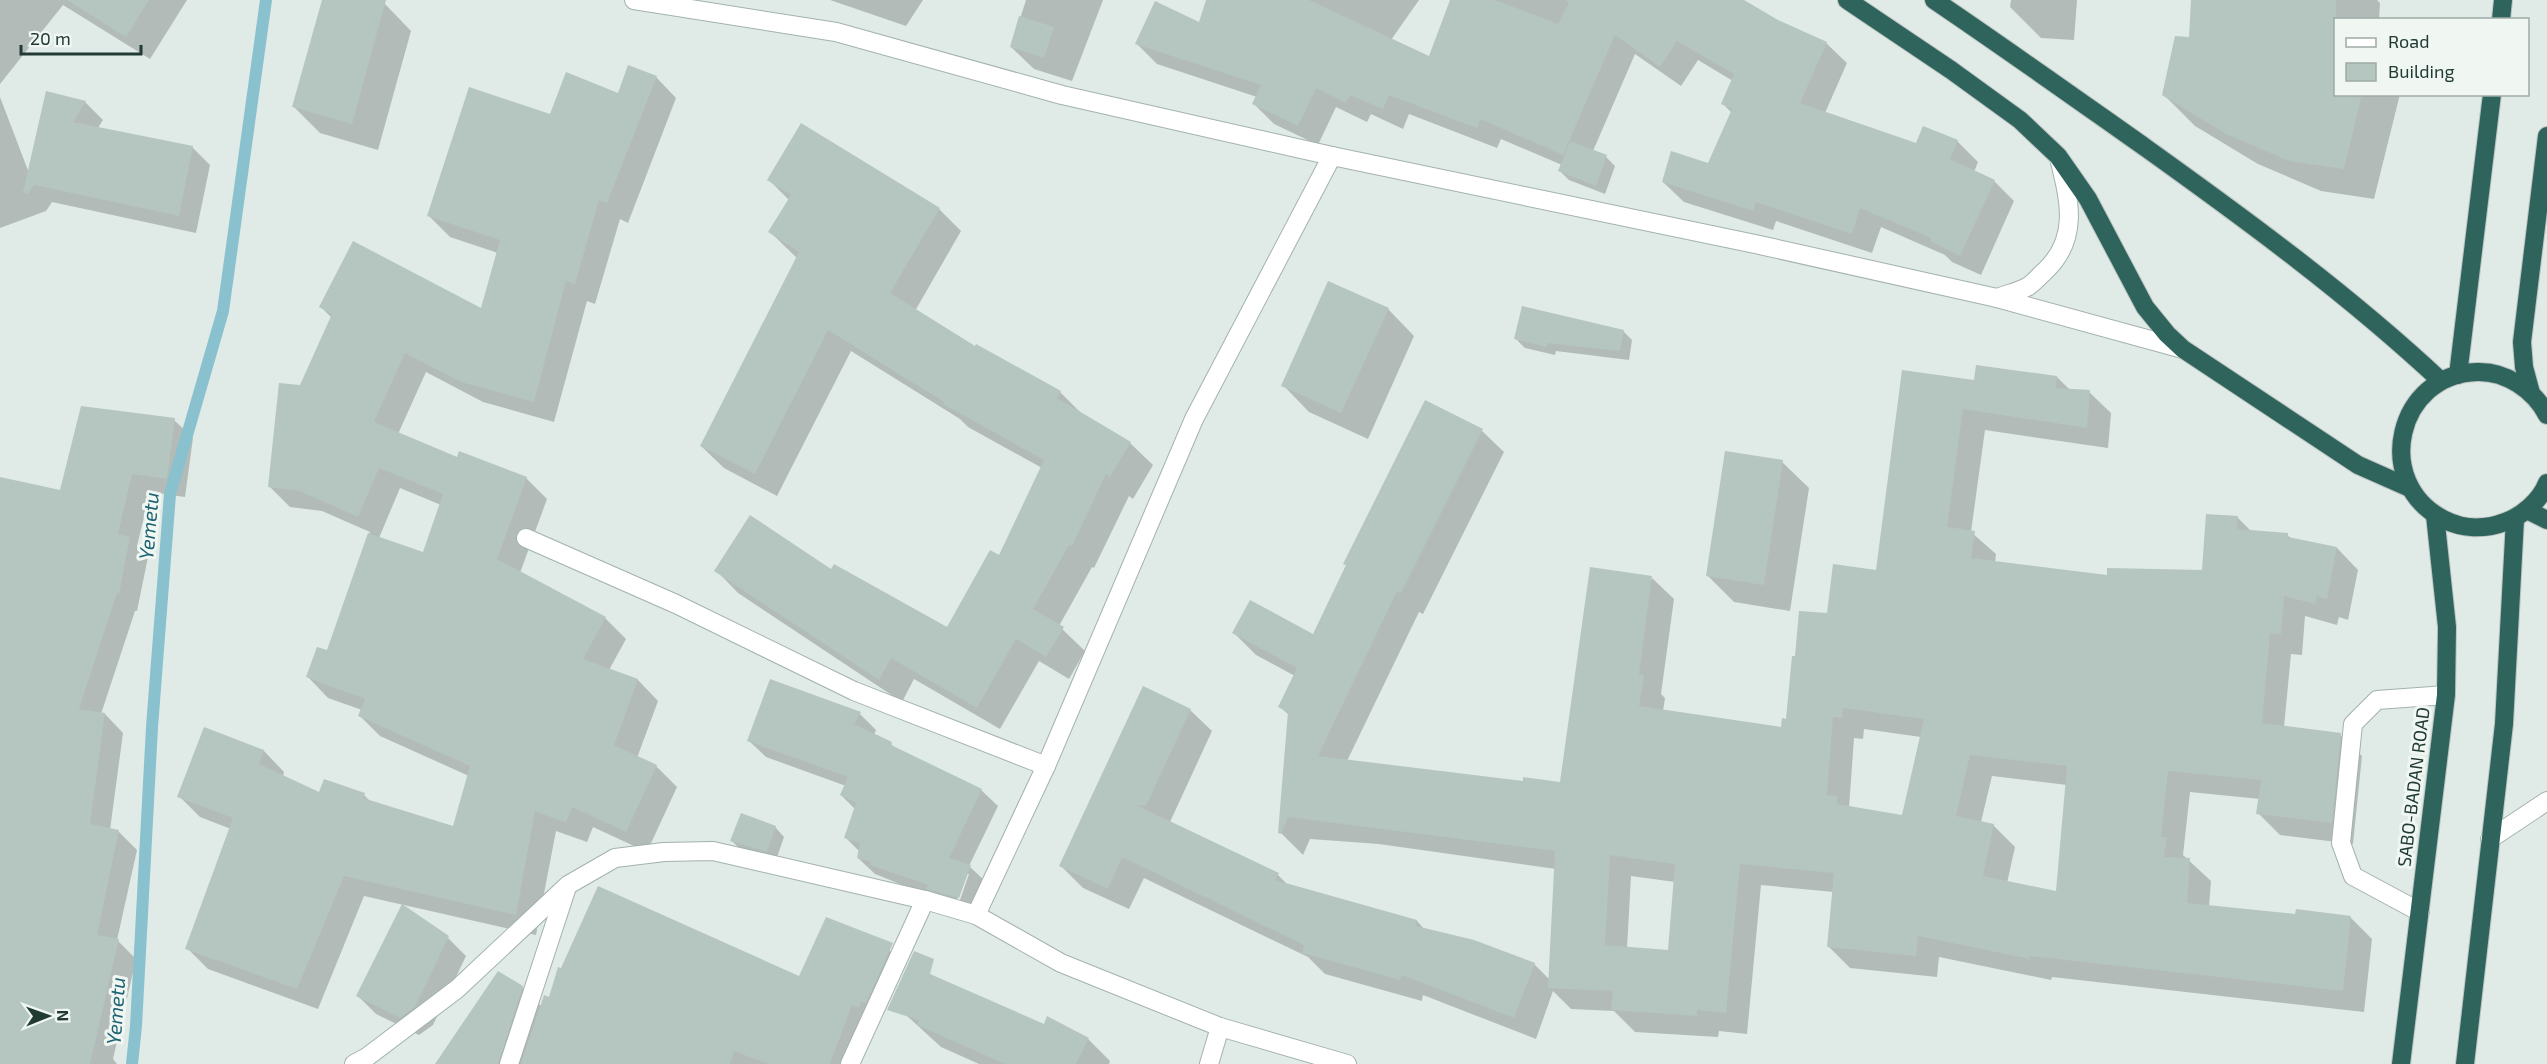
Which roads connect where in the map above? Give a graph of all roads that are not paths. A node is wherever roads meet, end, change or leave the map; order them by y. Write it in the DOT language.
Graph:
graph roads {
  1 [pos="634,0"];
  2 [pos="1847,0"];
  3 [pos="1934,0"];
  4 [pos="2503,0"];
  5 [pos="2501,18"];
  6 [pos="2492,96"];
  7 [pos="2547,136"];
  8 [pos="1332,156"];
  9 [pos="2058,156"];
  10 [pos="1997,298"];
  11 [pos="2183,349"];
  12 [pos="2449,378"];
  13 [pos="2531,393"];
  14 [pos="2547,414"];
  15 [pos="2547,483"];
  16 [pos="2410,488"];
  17 [pos="2521,514"];
  18 [pos="2435,515"];
  19 [pos="2547,520"];
  20 [pos="526,538"];
  21 [pos="2446,695"];
  22 [pos="1046,766"];
  23 [pos="2547,801"];
  24 [pos="2490,840"];
  25 [pos="568,885"];
  26 [pos="925,900"];
  27 [pos="2420,912"];
  28 [pos="976,915"];
  29 [pos="1220,1027"];
  30 [pos="354,1064"];
  31 [pos="509,1064"];
  32 [pos="850,1064"];
  33 [pos="1209,1064"];
  34 [pos="1347,1064"];
  35 [pos="2401,1064"];
  36 [pos="2465,1064"];
  1 -- 8 [label="street"];
  2 -- 9 [label="highway"];
  3 -- 12 [label="highway"];
  4 -- 5 [label="highway"];
  6 -- 12 [label="highway"];
  7 -- 13 [label="highway"];
  8 -- 10 [label="street"];
  8 -- 22 [label="street"];
  9 -- 10 [label="street"];
  9 -- 11 [label="highway"];
  10 -- 11 [label="street"];
  11 -- 16 [label="highway"];
  12 -- 13 [label="highway"];
  12 -- 16 [label="highway"];
  13 -- 14 [label="highway"];
  15 -- 17 [label="highway"];
  16 -- 18 [label="highway"];
  17 -- 18 [label="highway"];
  17 -- 19 [label="highway"];
  17 -- 24 [label="highway"];
  18 -- 21 [label="highway, SABO-BADAN ROAD"];
  20 -- 22 [label="street"];
  21 -- 27 [label="highway, SABO-BADAN ROAD"];
  21 -- 27 [label="street"];
  22 -- 28 [label="street"];
  23 -- 24 [label="street"];
  24 -- 36 [label="highway"];
  25 -- 26 [label="street"];
  25 -- 30 [label="street"];
  25 -- 31 [label="street"];
  26 -- 28 [label="street"];
  26 -- 32 [label="street"];
  27 -- 35 [label="highway, SABO-BADAN ROAD"];
  28 -- 29 [label="street"];
  29 -- 33 [label="street"];
  29 -- 34 [label="street"];
}
